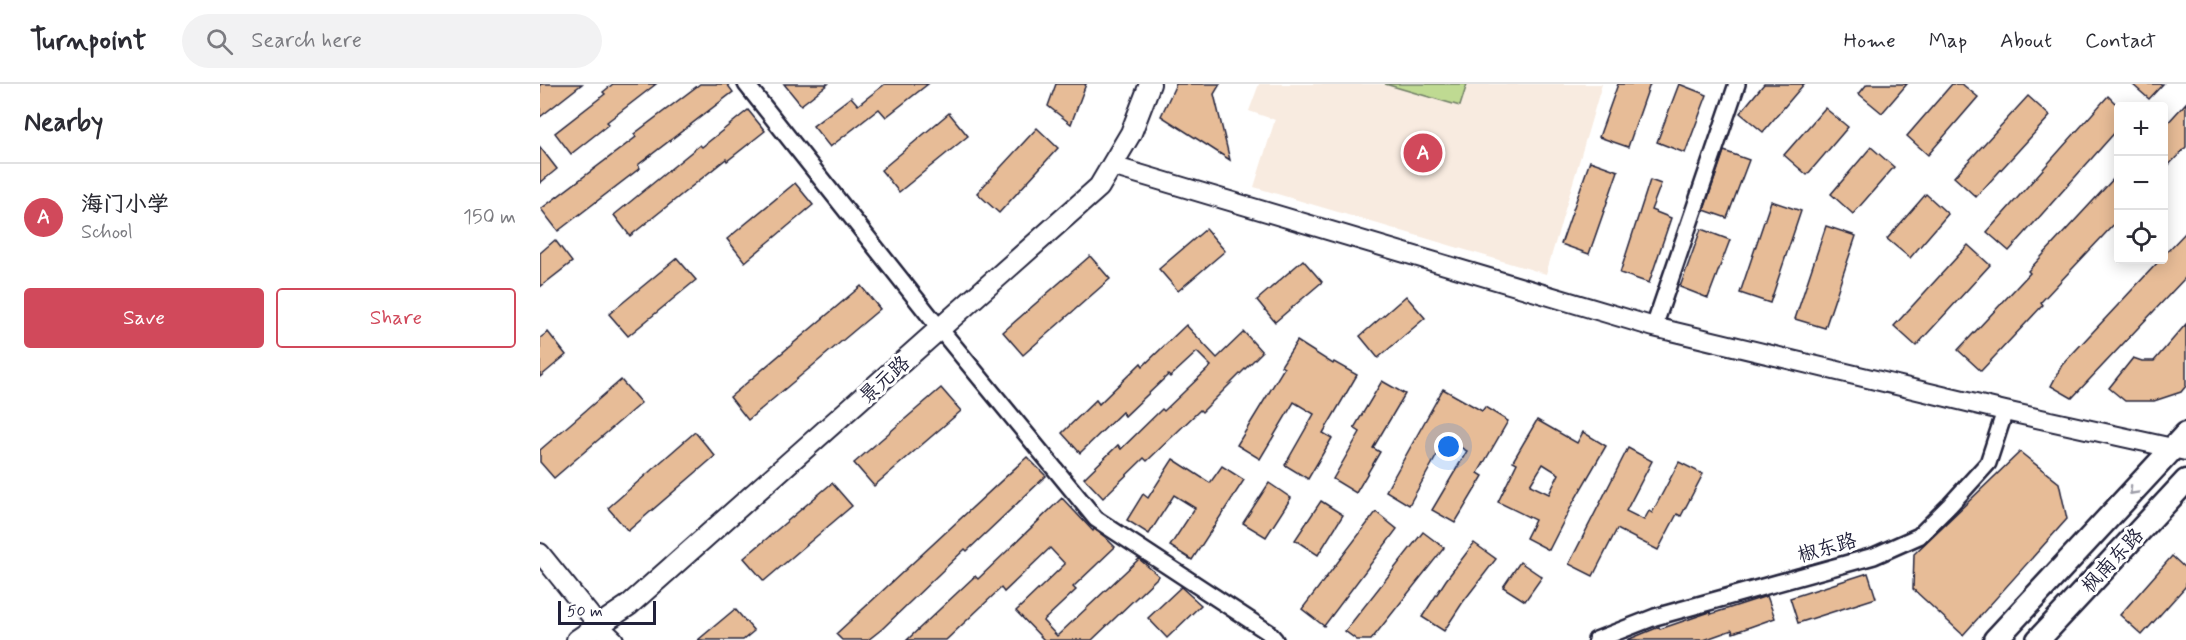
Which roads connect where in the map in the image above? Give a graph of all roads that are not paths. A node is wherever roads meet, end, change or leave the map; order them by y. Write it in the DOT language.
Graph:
graph roads {
  1 [pos="746,84"];
  2 [pos="1150,84"];
  3 [pos="1737,84"];
  4 [pos="1112,166"];
  5 [pos="1654,327"];
  6 [pos="940,329"];
  7 [pos="2005,411"];
  8 [pos="2182,444"];
  9 [pos="2186,481"];
  10 [pos="540,553"];
  11 [pos="599,626"];
  12 [pos="577,640"];
  13 [pos="614,640"];
  14 [pos="1275,640"];
  15 [pos="1596,640"];
  16 [pos="1995,640"];
  17 [pos="2038,640"];
  1 -- 6 [label="street"];
  2 -- 4 [label="main road, 景元路"];
  3 -- 5 [label="street"];
  4 -- 5 [label="street"];
  4 -- 6 [label="main road, 景元路"];
  5 -- 7 [label="street"];
  6 -- 11 [label="main road, 景元路"];
  6 -- 14 [label="street"];
  7 -- 8 [label="street"];
  7 -- 15 [label="street, 椒东路"];
  8 -- 16 [label="main road, one-way"];
  9 -- 17 [label="main road, 枫南东路"];
  10 -- 11 [label="street"];
  11 -- 12 [label="main road, 景元路"];
  11 -- 13 [label="street"];
}
